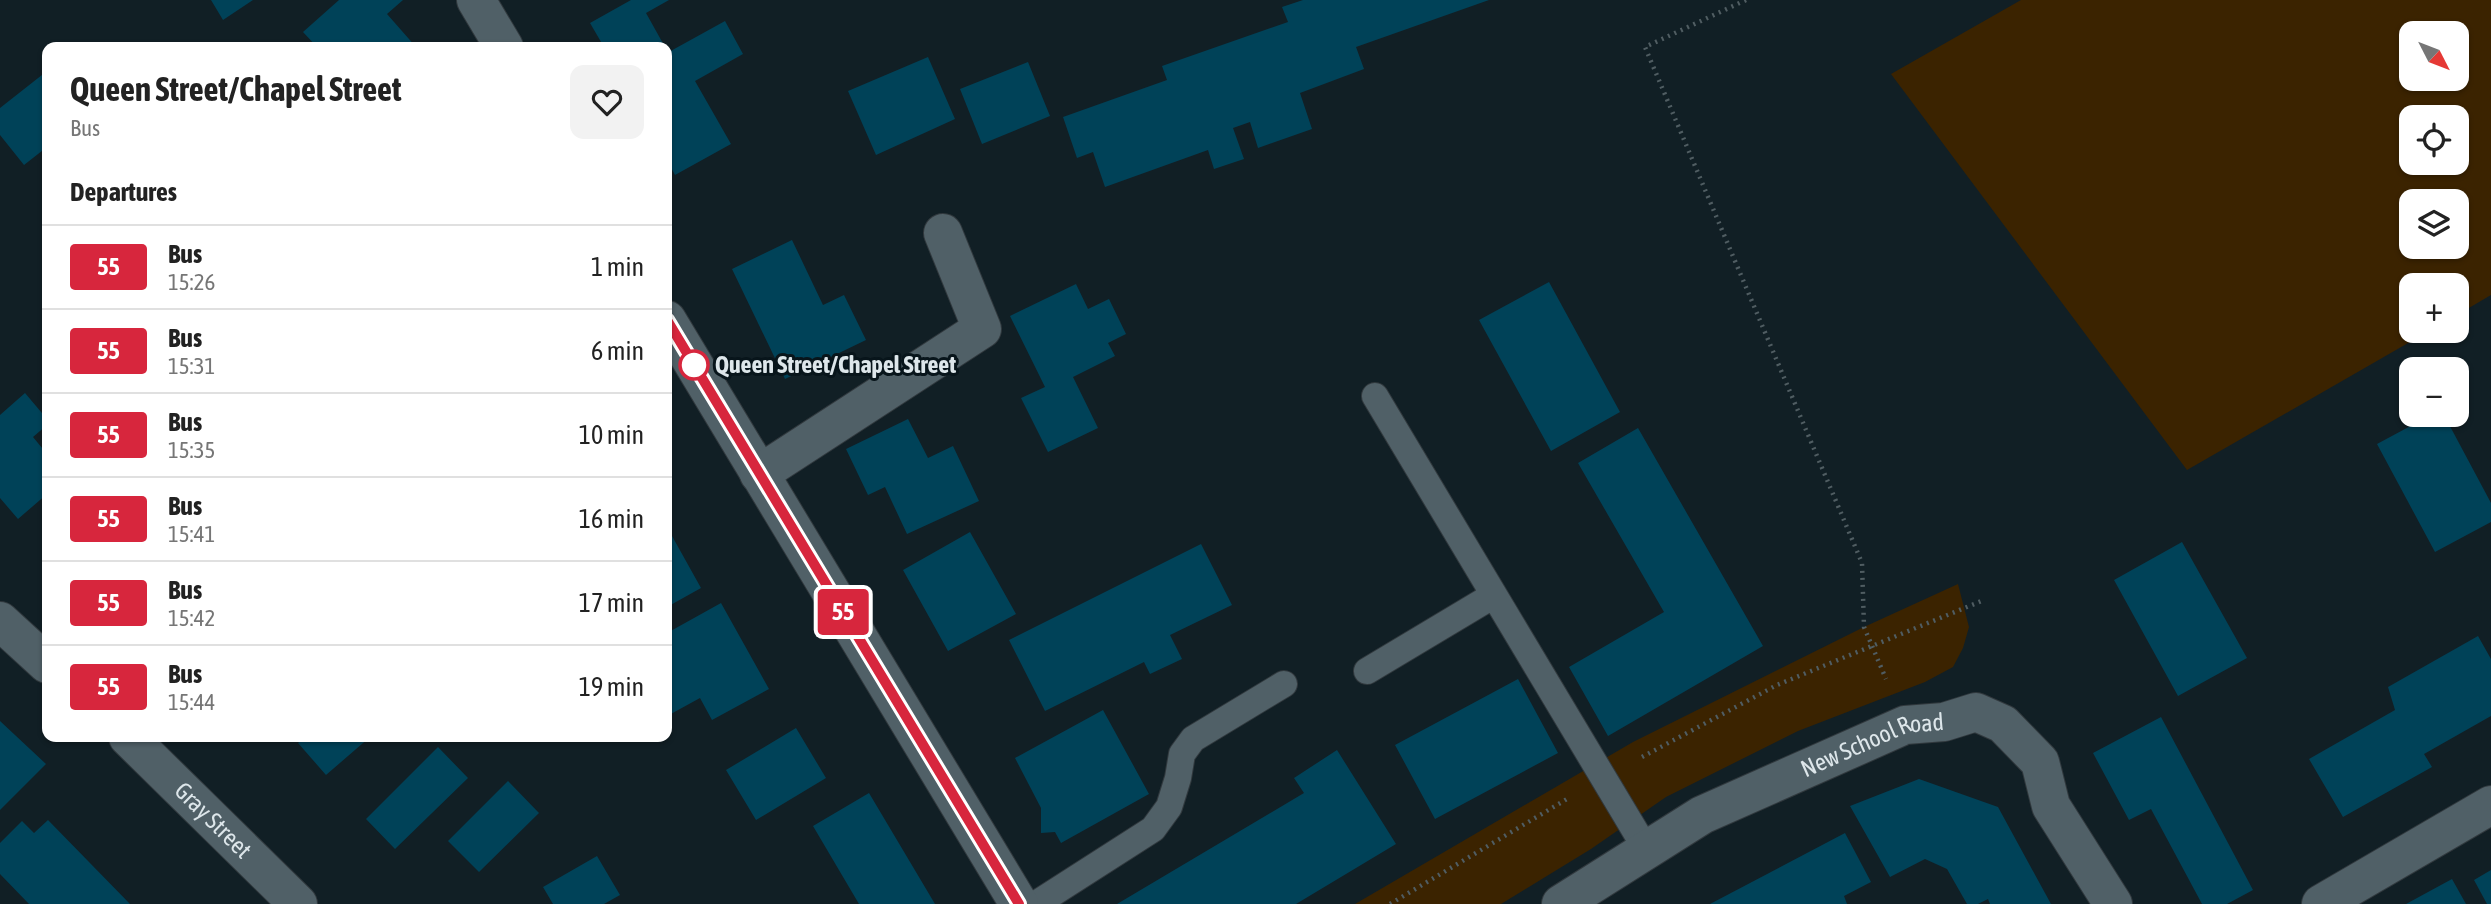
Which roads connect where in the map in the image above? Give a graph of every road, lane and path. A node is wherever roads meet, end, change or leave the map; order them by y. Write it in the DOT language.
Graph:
graph roads {
  1 [pos="476,0"];
  2 [pos="1746,0"];
  3 [pos="501,42"];
  4 [pos="943,233"];
  5 [pos="672,328"];
  6 [pos="1375,396"];
  7 [pos="759,474"];
  8 [pos="1494,595"];
  9 [pos="1984,600"];
  10 [pos="0,621"];
  11 [pos="1864,626"];
  12 [pos="42,659"];
  13 [pos="1367,671"];
  14 [pos="1284,684"];
  15 [pos="133,742"];
  16 [pos="1603,777"];
  17 [pos="2491,805"];
  18 [pos="1646,849"];
  19 [pos="298,904"];
  20 [pos="1019,904"];
  21 [pos="1037,904"];
  22 [pos="1390,904"];
  23 [pos="1561,904"];
  24 [pos="2113,904"];
  25 [pos="2320,904"];
  1 -- 3 [label="street"];
  2 -- 11 [label="path"];
  4 -- 7 [label="street"];
  5 -- 7 [label="street"];
  6 -- 8 [label="lane"];
  7 -- 20 [label="street"];
  8 -- 13 [label="lane"];
  8 -- 16 [label="lane"];
  9 -- 16 [label="path"];
  10 -- 12 [label="street"];
  14 -- 21 [label="lane"];
  15 -- 19 [label="street, Gray Street"];
  16 -- 18 [label="lane"];
  16 -- 22 [label="path"];
  17 -- 25 [label="street"];
  18 -- 23 [label="street, New School Road"];
  18 -- 24 [label="street, New School Road"];
}
